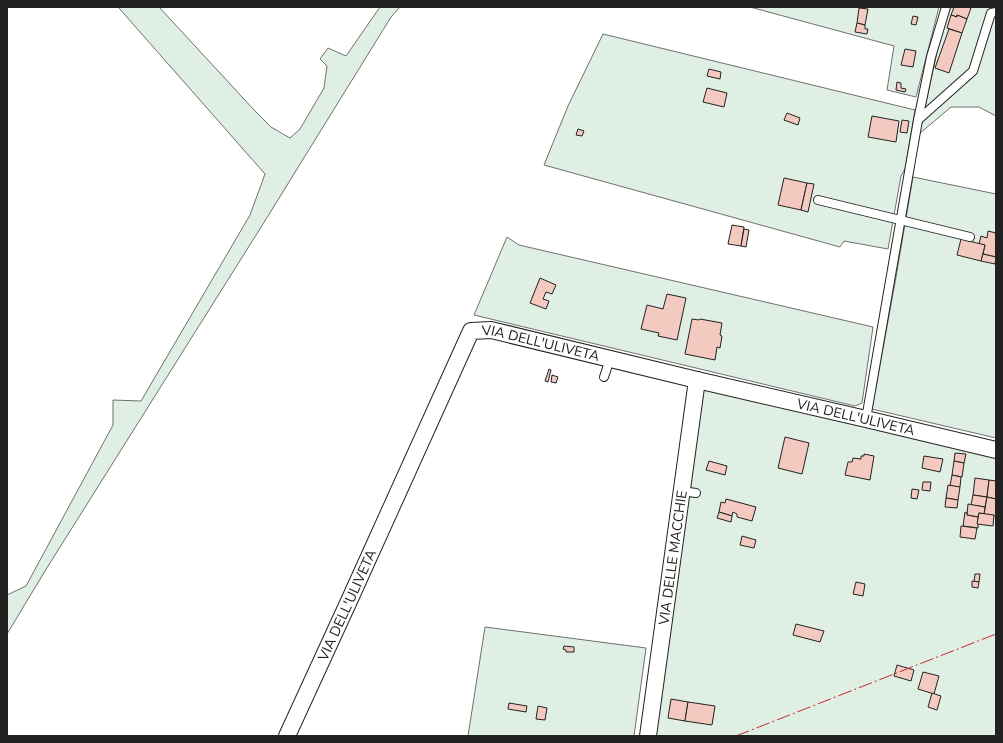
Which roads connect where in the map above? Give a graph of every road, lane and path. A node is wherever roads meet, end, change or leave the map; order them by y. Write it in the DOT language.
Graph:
graph roads {
  1 [pos="946,7"];
  2 [pos="996,12"];
  3 [pos="918,120"];
  4 [pos="818,200"];
  5 [pos="901,220"];
  6 [pos="970,237"];
  7 [pos="610,359"];
  8 [pos="604,377"];
  9 [pos="697,380"];
  10 [pos="866,419"];
  11 [pos="996,450"];
  12 [pos="288,736"];
  13 [pos="648,736"];
  1 -- 3 [label="lane"];
  2 -- 3 [label="lane"];
  3 -- 5 [label="lane"];
  4 -- 5 [label="lane"];
  5 -- 6 [label="lane"];
  5 -- 10 [label="lane"];
  7 -- 8 [label="lane"];
  7 -- 9 [label="street, VIA DELL'ULIVETA"];
  7 -- 12 [label="street, VIA DELL'ULIVETA"];
  9 -- 10 [label="street, VIA DELL'ULIVETA"];
  9 -- 13 [label="street, VIA DELLE MACCHIE"];
  10 -- 11 [label="street, VIA DELL'ULIVETA"];
}
